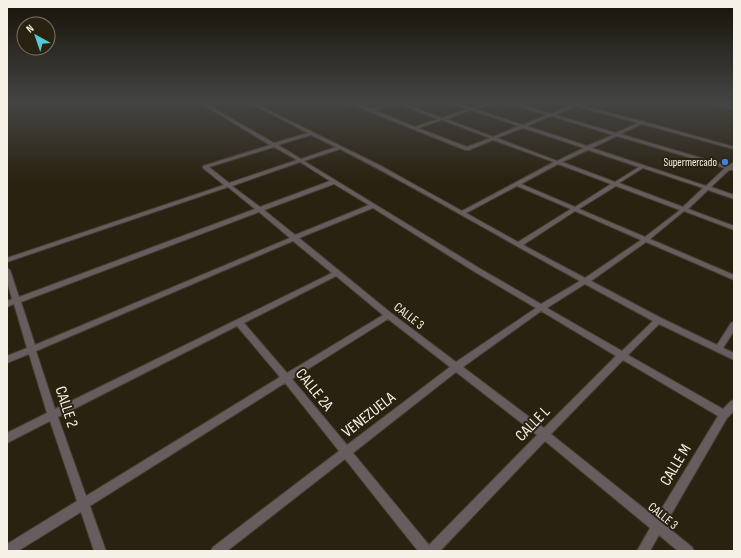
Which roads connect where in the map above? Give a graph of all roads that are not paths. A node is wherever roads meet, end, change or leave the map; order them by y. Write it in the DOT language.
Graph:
graph roads {
  1 [pos="245,128"];
  2 [pos="302,128"];
  3 [pos="415,128"];
  4 [pos="467,128"];
  5 [pos="521,128"];
  6 [pos="526,128"];
  7 [pos="596,128"];
  8 [pos="629,128"];
  9 [pos="664,128"];
  10 [pos="312,133"];
  11 [pos="616,134"];
  12 [pos="496,139"];
  13 [pos="274,145"];
  14 [pos="341,147"];
  15 [pos="588,148"];
  16 [pos="734,148"];
  17 [pos="301,161"];
  18 [pos="558,162"];
  19 [pos="734,163"];
  20 [pos="643,166"];
  21 [pos="732,168"];
  22 [pos="333,182"];
  23 [pos="517,184"];
  24 [pos="616,184"];
  25 [pos="228,185"];
  26 [pos="706,188"];
  27 [pos="734,198"];
  28 [pos="372,206"];
  29 [pos="575,208"];
  30 [pos="259,209"];
  31 [pos="684,209"];
  32 [pos="462,213"];
  33 [pos="734,228"];
  34 [pos="294,238"];
  35 [pos="646,239"];
  36 [pos="518,245"];
  37 [pos="7,260"];
  38 [pos="7,270"];
  39 [pos="338,273"];
  40 [pos="734,278"];
  41 [pos="587,280"];
  42 [pos="17,301"];
  43 [pos="7,304"];
  44 [pos="542,307"];
  45 [pos="388,315"];
  46 [pos="658,320"];
  47 [pos="238,322"];
  48 [pos="734,325"];
  49 [pos="719,348"];
  50 [pos="32,349"];
  51 [pos="621,356"];
  52 [pos="734,357"];
  53 [pos="7,360"];
  54 [pos="456,367"];
  55 [pos="286,378"];
  56 [pos="734,404"];
  57 [pos="52,414"];
  58 [pos="724,415"];
  59 [pos="544,434"];
  60 [pos="7,438"];
  61 [pos="345,452"];
  62 [pos="83,503"];
  63 [pos="657,527"];
  64 [pos="7,551"];
  65 [pos="100,551"];
  66 [pos="217,551"];
  67 [pos="426,551"];
  68 [pos="432,551"];
  69 [pos="643,551"];
  70 [pos="688,551"];
  1 -- 13 [label="street"];
  2 -- 10 [label="street"];
  3 -- 12 [label="street"];
  4 -- 12 [label="street"];
  5 -- 12 [label="street"];
  6 -- 15 [label="street"];
  7 -- 11 [label="street"];
  8 -- 11 [label="street"];
  9 -- 16 [label="street"];
  10 -- 13 [label="street, CALLE 3"];
  10 -- 14 [label="street"];
  11 -- 15 [label="street"];
  11 -- 21 [label="street"];
  12 -- 18 [label="street"];
  13 -- 17 [label="street"];
  13 -- 25 [label="street, CALLE 3"];
  14 -- 17 [label="street"];
  14 -- 32 [label="street"];
  15 -- 18 [label="street"];
  15 -- 20 [label="street"];
  17 -- 22 [label="street"];
  17 -- 25 [label="street"];
  18 -- 23 [label="street"];
  18 -- 24 [label="street"];
  19 -- 21 [label="street"];
  20 -- 24 [label="street"];
  20 -- 26 [label="street"];
  21 -- 26 [label="street"];
  22 -- 28 [label="street"];
  22 -- 30 [label="street"];
  23 -- 29 [label="street"];
  23 -- 32 [label="street"];
  24 -- 29 [label="street"];
  24 -- 31 [label="street"];
  25 -- 30 [label="street, CALLE 3"];
  25 -- 37 [label="street"];
  26 -- 27 [label="street"];
  26 -- 31 [label="street"];
  28 -- 34 [label="street"];
  28 -- 44 [label="street"];
  29 -- 35 [label="street"];
  29 -- 36 [label="street"];
  30 -- 34 [label="street, CALLE 3"];
  30 -- 42 [label="street"];
  31 -- 33 [label="street"];
  31 -- 35 [label="street, VENEZUELA"];
  32 -- 36 [label="street"];
  34 -- 39 [label="street, CALLE 3"];
  34 -- 50 [label="street"];
  35 -- 40 [label="street"];
  35 -- 41 [label="street, VENEZUELA"];
  36 -- 41 [label="street"];
  38 -- 42 [label="street, CALLE 2"];
  39 -- 45 [label="street, CALLE 3"];
  39 -- 47 [label="street"];
  41 -- 44 [label="street, VENEZUELA"];
  41 -- 46 [label="street"];
  42 -- 43 [label="street"];
  42 -- 50 [label="street, CALLE 2"];
  44 -- 51 [label="street"];
  44 -- 54 [label="street, VENEZUELA"];
  45 -- 54 [label="street, CALLE 3"];
  45 -- 55 [label="street"];
  46 -- 49 [label="street"];
  46 -- 51 [label="street, CALLE L"];
  47 -- 55 [label="street, CALLE 2A"];
  47 -- 57 [label="street"];
  48 -- 49 [label="street"];
  49 -- 52 [label="street"];
  50 -- 53 [label="street"];
  50 -- 57 [label="street, CALLE 2"];
  51 -- 58 [label="street"];
  51 -- 59 [label="street, CALLE L"];
  54 -- 59 [label="street, CALLE 3"];
  54 -- 61 [label="street, VENEZUELA"];
  55 -- 61 [label="street, CALLE 2A"];
  55 -- 62 [label="street"];
  56 -- 58 [label="street, CALLE M"];
  57 -- 60 [label="street"];
  57 -- 62 [label="street, CALLE 2"];
  58 -- 63 [label="street, CALLE M"];
  59 -- 63 [label="street, CALLE 3"];
  59 -- 68 [label="street, CALLE L"];
  61 -- 66 [label="street, VENEZUELA"];
  61 -- 67 [label="street, CALLE 2A"];
  62 -- 64 [label="street"];
  62 -- 65 [label="street, CALLE 2"];
  63 -- 69 [label="street, CALLE M"];
  63 -- 70 [label="street, CALLE 3"];
}
